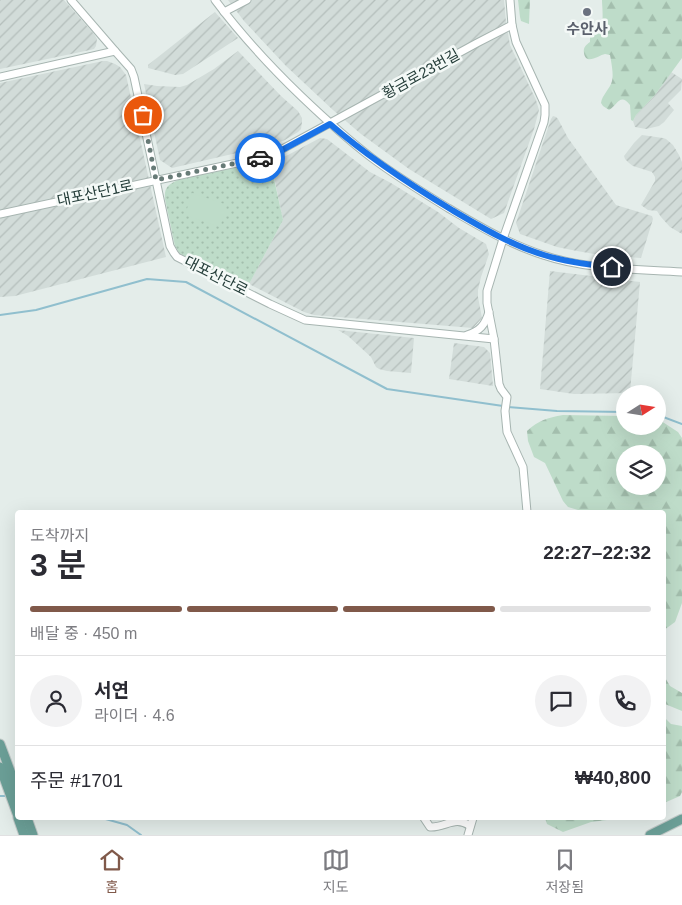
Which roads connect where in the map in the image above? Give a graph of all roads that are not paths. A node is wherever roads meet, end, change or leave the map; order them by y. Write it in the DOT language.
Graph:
graph roads {
  1 [pos="71,0"];
  2 [pos="215,0"];
  3 [pos="247,0"];
  4 [pos="510,0"];
  5 [pos="224,12"];
  6 [pos="512,25"];
  7 [pos="115,51"];
  8 [pos="0,77"];
  9 [pos="330,124"];
  10 [pos="156,180"];
  11 [pos="0,214"];
  12 [pos="503,239"];
  13 [pos="682,272"];
  14 [pos="489,311"];
  15 [pos="465,336"];
  16 [pos="494,339"];
  17 [pos="527,510"];
  18 [pos="0,744"];
  19 [pos="4,770"];
  20 [pos="15,787"];
  21 [pos="15,807"];
  22 [pos="682,819"];
  23 [pos="19,820"];
  24 [pos="27,820"];
  25 [pos="425,820"];
  26 [pos="472,820"];
  27 [pos="470,826"];
  28 [pos="24,835"];
  29 [pos="33,835"];
  30 [pos="468,835"];
  31 [pos="650,835"];
  1 -- 7 [label="street, 대포산단로"];
  2 -- 5 [label="street"];
  3 -- 5 [label="street"];
  4 -- 6 [label="street"];
  5 -- 9 [label="street"];
  6 -- 9 [label="street, 황금로23번길"];
  6 -- 12 [label="street"];
  7 -- 8 [label="street"];
  7 -- 10 [label="street, 대포산단로"];
  9 -- 10 [label="street, 대포산단1로"];
  9 -- 12 [label="street"];
  10 -- 11 [label="street, 대포산단1로"];
  10 -- 15 [label="street, 대포산단로"];
  12 -- 13 [label="street"];
  12 -- 14 [label="street"];
  14 -- 15 [label="street"];
  14 -- 16 [label="street"];
  15 -- 16 [label="street, 대포산단로"];
  16 -- 17 [label="street"];
  18 -- 19 [label="main road"];
  19 -- 20 [label="main road"];
  19 -- 21 [label="main road"];
  22 -- 31 [label="main road"];
  23 -- 28 [label="main road"];
  24 -- 29 [label="main road"];
  25 -- 27 [label="street"];
  26 -- 27 [label="street"];
  27 -- 30 [label="street"];
}
